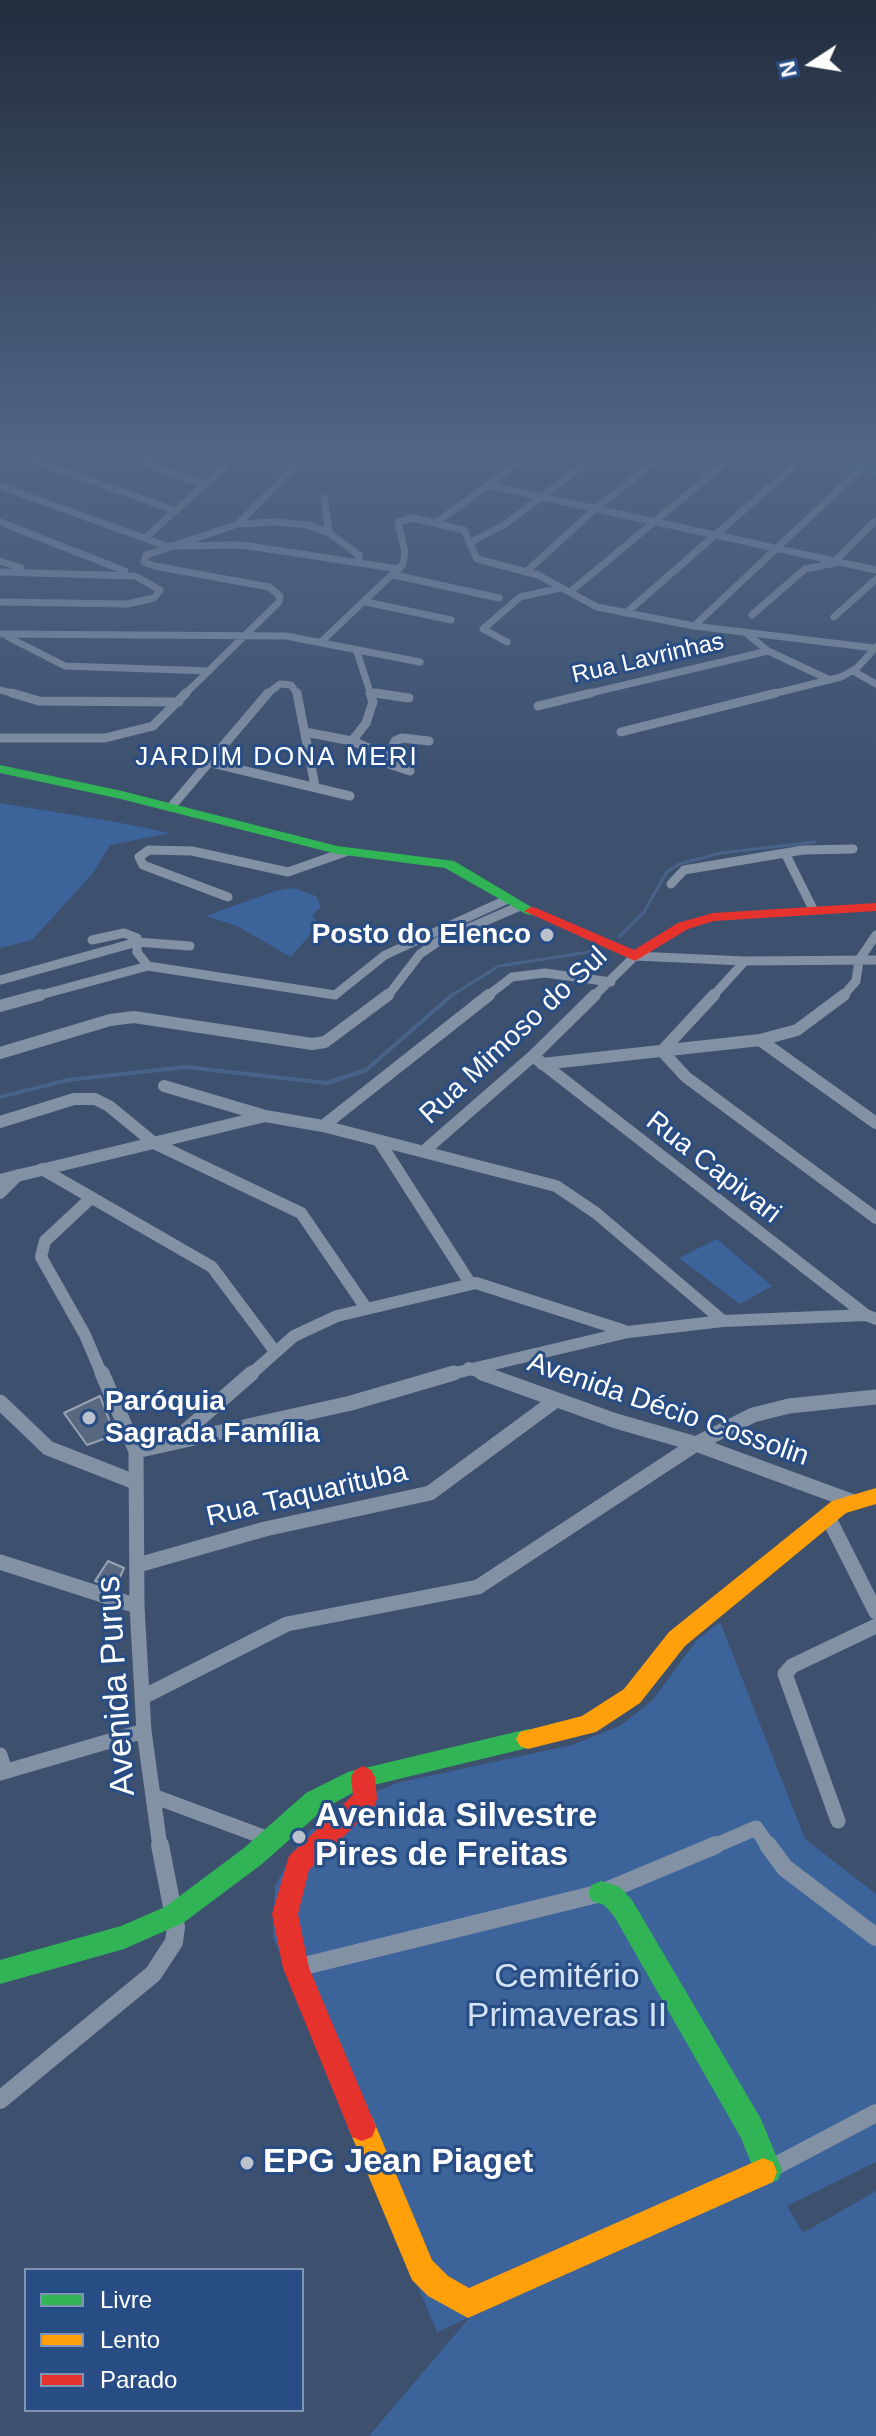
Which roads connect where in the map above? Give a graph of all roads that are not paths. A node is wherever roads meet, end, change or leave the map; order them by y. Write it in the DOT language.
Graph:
graph roads {
  1 [pos="14,567"];
  2 [pos="104,567"];
  3 [pos="113,567"];
  4 [pos="169,567"];
  5 [pos="376,567"];
  6 [pos="400,567"];
  7 [pos="509,567"];
  8 [pos="532,567"];
  9 [pos="601,567"];
  10 [pos="679,567"];
  11 [pos="756,567"];
  12 [pos="815,567"];
  13 [pos="527,571"];
  14 [pos="0,572"];
  15 [pos="32,572"];
  16 [pos="396,572"];
  17 [pos="86,573"];
  18 [pos="135,576"];
  19 [pos="876,579"];
  20 [pos="560,588"];
  21 [pos="570,592"];
  22 [pos="499,598"];
  23 [pos="366,602"];
  24 [pos="1,603"];
  25 [pos="626,613"];
  26 [pos="752,615"];
  27 [pos="834,617"];
  28 [pos="451,620"];
  29 [pos="694,626"];
  30 [pos="746,633"];
  31 [pos="1,634"];
  32 [pos="241,635"];
  33 [pos="321,642"];
  34 [pos="507,642"];
  35 [pos="875,647"];
  36 [pos="356,649"];
  37 [pos="768,651"];
  38 [pos="420,662"];
  39 [pos="209,671"];
  40 [pos="853,671"];
  41 [pos="830,680"];
  42 [pos="876,684"];
  43 [pos="0,690"];
  44 [pos="372,693"];
  45 [pos="409,698"];
  46 [pos="179,702"];
  47 [pos="538,706"];
  48 [pos="305,732"];
  49 [pos="621,732"];
  50 [pos="0,738"];
  51 [pos="352,741"];
  52 [pos="429,741"];
  53 [pos="388,756"];
  54 [pos="212,763"];
  55 [pos="0,769"];
  56 [pos="410,771"];
  57 [pos="315,786"];
  58 [pos="350,796"];
  59 [pos="171,807"];
  60 [pos="853,849"];
  61 [pos="345,852"];
  62 [pos="785,853"];
  63 [pos="671,884"];
  64 [pos="228,897"];
  65 [pos="514,902"];
  66 [pos="876,907"];
  67 [pos="813,909"];
  68 [pos="876,935"];
  69 [pos="92,940"];
  70 [pos="137,942"];
  71 [pos="190,946"];
  72 [pos="635,956"];
  73 [pos="859,960"];
  74 [pos="876,960"];
  75 [pos="745,961"];
  76 [pos="148,966"];
  77 [pos="1,980"];
  78 [pos="611,982"];
  79 [pos="0,1006"];
  80 [pos="760,1040"];
  81 [pos="662,1051"];
  82 [pos="0,1053"];
  83 [pos="537,1060"];
  84 [pos="164,1086"];
  85 [pos="265,1116"];
  86 [pos="0,1122"];
  87 [pos="876,1123"];
  88 [pos="323,1126"];
  89 [pos="379,1141"];
  90 [pos="154,1143"];
  91 [pos="424,1151"];
  92 [pos="42,1169"];
  93 [pos="18,1174"];
  94 [pos="0,1180"];
  95 [pos="0,1193"];
  96 [pos="91,1198"];
  97 [pos="876,1218"];
  98 [pos="470,1283"];
  99 [pos="366,1308"];
  100 [pos="871,1317"];
  101 [pos="723,1321"];
  102 [pos="628,1332"];
  103 [pos="274,1350"];
  104 [pos="469,1368"];
  105 [pos="876,1397"];
  106 [pos="556,1400"];
  107 [pos="0,1402"];
  108 [pos="171,1444"];
  109 [pos="696,1444"];
  110 [pos="136,1451"];
  111 [pos="135,1482"];
  112 [pos="876,1496"];
  113 [pos="851,1501"];
  114 [pos="827,1515"];
  115 [pos="0,1562"];
  116 [pos="138,1565"];
  117 [pos="137,1606"];
  118 [pos="876,1612"];
  119 [pos="876,1626"];
  120 [pos="143,1697"];
  121 [pos="144,1731"];
  122 [pos="2,1767"];
  123 [pos="363,1777"];
  124 [pos="153,1796"];
  125 [pos="838,1821"];
  126 [pos="269,1839"];
  127 [pos="601,1893"];
  128 [pos="174,1915"];
  129 [pos="876,1937"];
  130 [pos="296,1968"];
  131 [pos="0,1972"];
  132 [pos="0,2100"];
  133 [pos="876,2113"];
  134 [pos="768,2170"];
  1 -- 15 [label="street"];
  2 -- 17 [label="street"];
  3 -- 18 [label="street"];
  4 -- 32 [label="street"];
  5 -- 16 [label="street"];
  6 -- 16 [label="street"];
  7 -- 13 [label="street"];
  8 -- 13 [label="street"];
  9 -- 21 [label="street"];
  10 -- 25 [label="street"];
  11 -- 29 [label="street"];
  12 -- 26 [label="street"];
  13 -- 20 [label="street"];
  14 -- 15 [label="street"];
  15 -- 17 [label="street"];
  16 -- 22 [label="street"];
  16 -- 23 [label="street"];
  17 -- 18 [label="street"];
  18 -- 24 [label="street"];
  19 -- 27 [label="street"];
  20 -- 21 [label="street"];
  20 -- 34 [label="street"];
  21 -- 25 [label="street"];
  23 -- 28 [label="street"];
  23 -- 33 [label="street"];
  25 -- 29 [label="street"];
  29 -- 30 [label="street"];
  30 -- 35 [label="street"];
  30 -- 37 [label="street"];
  31 -- 32 [label="street"];
  31 -- 39 [label="street"];
  32 -- 33 [label="street"];
  32 -- 39 [label="street"];
  33 -- 36 [label="street"];
  35 -- 40 [label="street"];
  36 -- 38 [label="street"];
  36 -- 44 [label="street"];
  37 -- 41 [label="street"];
  37 -- 47 [label="street, Rua Lavrinhas"];
  39 -- 46 [label="street"];
  40 -- 41 [label="street"];
  40 -- 42 [label="street"];
  41 -- 49 [label="street"];
  43 -- 46 [label="street"];
  44 -- 45 [label="street"];
  44 -- 51 [label="street"];
  46 -- 50 [label="street"];
  48 -- 51 [label="street"];
  48 -- 54 [label="street"];
  48 -- 57 [label="street"];
  51 -- 53 [label="street"];
  52 -- 53 [label="street"];
  53 -- 56 [label="street"];
  54 -- 57 [label="street"];
  54 -- 59 [label="street"];
  55 -- 59 [label="street"];
  57 -- 58 [label="street"];
  59 -- 61 [label="street"];
  60 -- 62 [label="street"];
  61 -- 64 [label="street"];
  61 -- 65 [label="street"];
  62 -- 63 [label="street"];
  62 -- 67 [label="street"];
  65 -- 72 [label="street"];
  65 -- 76 [label="street"];
  65 -- 82 [label="street"];
  66 -- 67 [label="street"];
  67 -- 72 [label="street"];
  68 -- 73 [label="street"];
  69 -- 70 [label="street"];
  70 -- 71 [label="street"];
  70 -- 76 [label="street"];
  70 -- 77 [label="street"];
  72 -- 75 [label="street"];
  72 -- 78 [label="street, Rua Mimoso do Sul"];
  73 -- 74 [label="street"];
  73 -- 75 [label="street"];
  73 -- 80 [label="street"];
  75 -- 81 [label="street"];
  76 -- 79 [label="street"];
  78 -- 83 [label="street, Rua Mimoso do Sul"];
  78 -- 88 [label="street"];
  80 -- 81 [label="street"];
  80 -- 87 [label="street"];
  81 -- 83 [label="street"];
  81 -- 97 [label="street"];
  83 -- 91 [label="street, Rua Mimoso do Sul"];
  83 -- 100 [label="street, Rua Capivari"];
  84 -- 85 [label="street"];
  85 -- 88 [label="street"];
  85 -- 90 [label="street"];
  86 -- 90 [label="street"];
  88 -- 89 [label="street"];
  89 -- 91 [label="street"];
  89 -- 98 [label="street"];
  90 -- 92 [label="street"];
  90 -- 99 [label="street"];
  91 -- 101 [label="street"];
  92 -- 93 [label="street"];
  92 -- 96 [label="street"];
  93 -- 94 [label="street"];
  93 -- 95 [label="street"];
  96 -- 103 [label="street"];
  96 -- 110 [label="street"];
  98 -- 99 [label="street"];
  98 -- 102 [label="street"];
  99 -- 103 [label="street"];
  100 -- 101 [label="street"];
  101 -- 102 [label="street"];
  102 -- 104 [label="street"];
  103 -- 108 [label="street"];
  104 -- 106 [label="street, Avenida Décio Cossolin"];
  104 -- 108 [label="street"];
  105 -- 109 [label="street"];
  106 -- 109 [label="street, Avenida Décio Cossolin"];
  106 -- 116 [label="street, Rua Taquarituba"];
  107 -- 111 [label="street"];
  108 -- 110 [label="street"];
  109 -- 113 [label="street, Avenida Décio Cossolin"];
  109 -- 120 [label="street"];
  110 -- 111 [label="street, Avenida Purus"];
  111 -- 116 [label="street, Avenida Purus"];
  112 -- 113 [label="street"];
  113 -- 114 [label="street"];
  114 -- 118 [label="street"];
  114 -- 123 [label="street"];
  115 -- 117 [label="street"];
  116 -- 117 [label="street, Avenida Purus"];
  117 -- 120 [label="street, Avenida Purus"];
  119 -- 125 [label="street"];
  120 -- 121 [label="street, Avenida Purus"];
  121 -- 122 [label="street"];
  121 -- 124 [label="street, Avenida Purus"];
  123 -- 126 [label="street"];
  123 -- 130 [label="street"];
  124 -- 126 [label="street"];
  124 -- 128 [label="street, Avenida Purus"];
  126 -- 128 [label="street"];
  127 -- 129 [label="street"];
  127 -- 130 [label="street"];
  127 -- 134 [label="street"];
  128 -- 131 [label="street"];
  128 -- 132 [label="street"];
  130 -- 134 [label="street"];
  133 -- 134 [label="street"];
}
